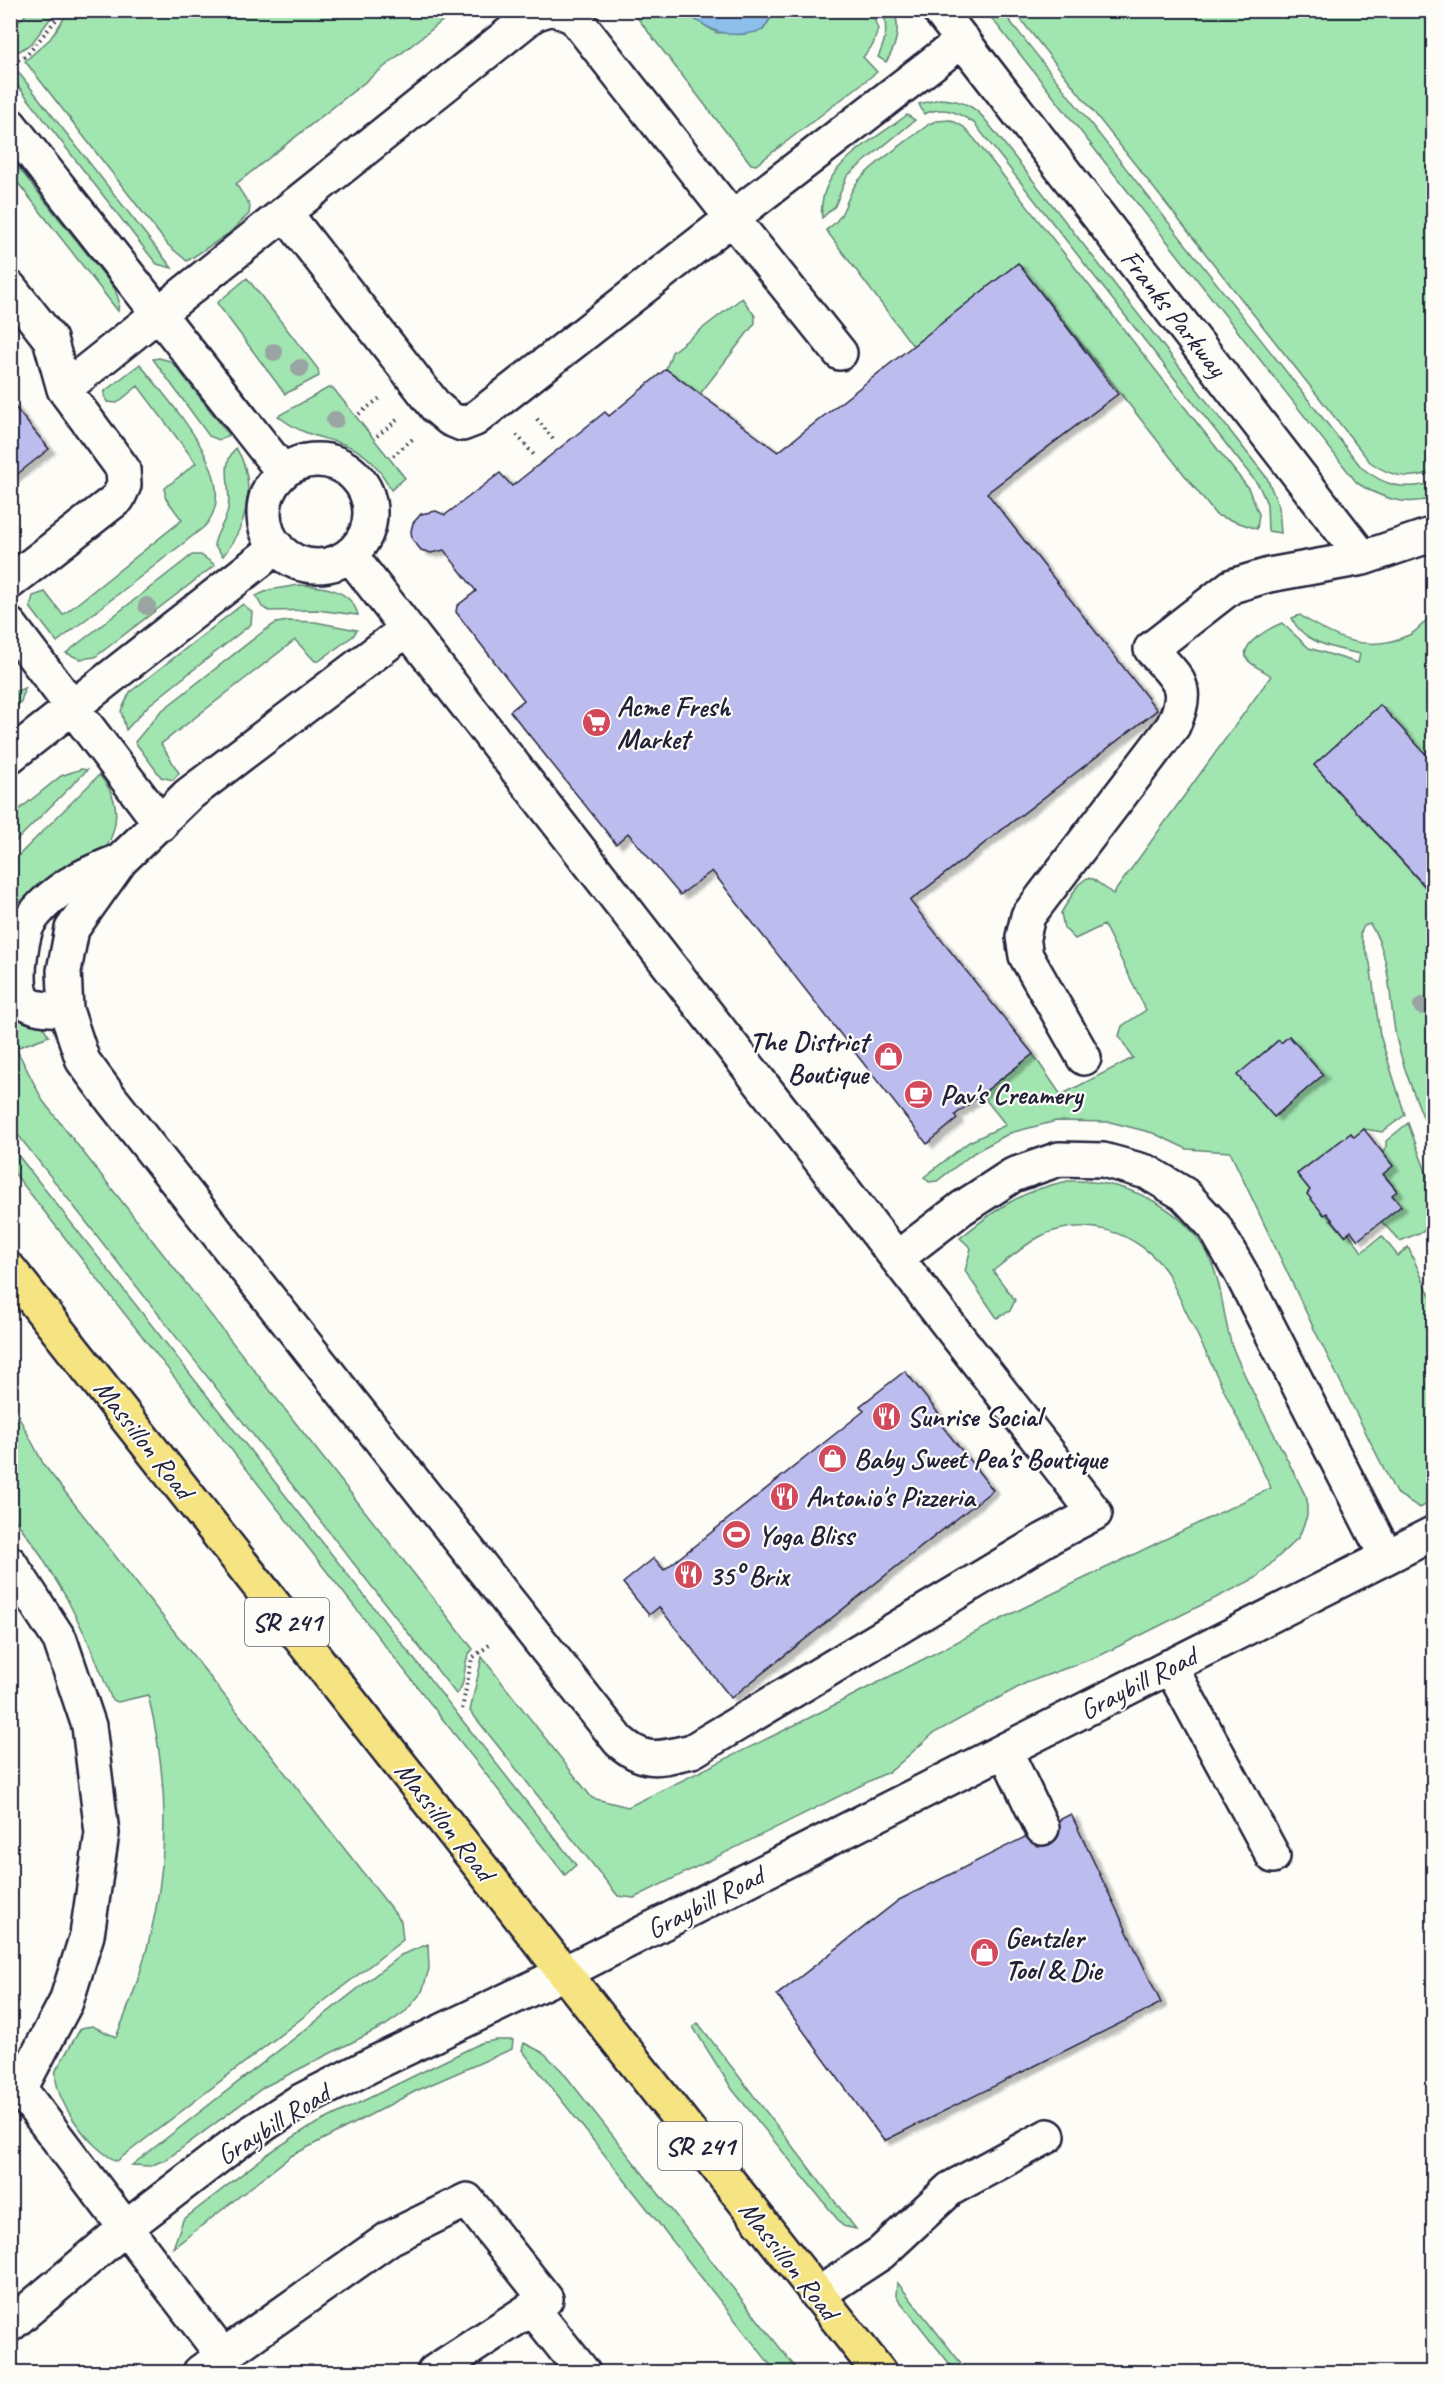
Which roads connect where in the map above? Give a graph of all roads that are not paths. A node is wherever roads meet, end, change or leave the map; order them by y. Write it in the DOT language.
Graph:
graph roads {
  1 [pos="546,10"];
  2 [pos="557,10"];
  3 [pos="939,10"];
  4 [pos="963,40"];
  5 [pos="10,125"];
  6 [pos="285,213"];
  7 [pos="732,218"];
  8 [pos="10,288"];
  9 [pos="159,315"];
  10 [pos="840,353"];
  11 [pos="64,389"];
  12 [pos="283,472"];
  13 [pos="1434,534"];
  14 [pos="277,548"];
  15 [pos="350,555"];
  16 [pos="1363,558"];
  17 [pos="10,582"];
  18 [pos="10,626"];
  19 [pos="407,629"];
  20 [pos="73,707"];
  21 [pos="10,756"];
  22 [pos="161,824"];
  23 [pos="121,860"];
  24 [pos="66,1011"];
  25 [pos="1084,1058"];
  26 [pos="897,1258"];
  27 [pos="10,1270"];
  28 [pos="1434,1533"];
  29 [pos="1386,1556"];
  30 [pos="10,1563"];
  31 [pos="1170,1666"];
  32 [pos="1005,1750"];
  33 [pos="1042,1828"];
  34 [pos="1273,1856"];
  35 [pos="564,1974"];
  36 [pos="14,2090"];
  37 [pos="1048,2136"];
  38 [pos="124,2229"];
  39 [pos="817,2295"];
  40 [pos="532,2308"];
  41 [pos="10,2325"];
  42 [pos="212,2364"];
  43 [pos="434,2373"];
  44 [pos="583,2373"];
  45 [pos="879,2373"];
  1 -- 6 [label="street"];
  2 -- 7 [label="street"];
  3 -- 4 [label="street, Franks Parkway"];
  4 -- 7 [label="street"];
  4 -- 16 [label="street, Franks Parkway"];
  5 -- 9 [label="street"];
  6 -- 7 [label="street"];
  6 -- 9 [label="street"];
  7 -- 10 [label="street"];
  8 -- 11 [label="street"];
  9 -- 11 [label="street"];
  9 -- 12 [label="street"];
  11 -- 17 [label="street"];
  12 -- 14 [label="street"];
  12 -- 15 [label="street"];
  13 -- 16 [label="street"];
  14 -- 15 [label="street"];
  14 -- 20 [label="street"];
  15 -- 19 [label="street"];
  16 -- 25 [label="street"];
  18 -- 20 [label="street"];
  19 -- 22 [label="street"];
  19 -- 26 [label="street"];
  20 -- 21 [label="street"];
  20 -- 22 [label="street"];
  22 -- 23 [label="street"];
  23 -- 24 [label="street"];
  23 -- 24 [label="street"];
  24 -- 26 [label="street"];
  26 -- 29 [label="street"];
  27 -- 35 [label="main road, Massillon Road / SR 241"];
  28 -- 29 [label="street, Graybill Road"];
  29 -- 31 [label="street, Graybill Road"];
  30 -- 36 [label="street"];
  31 -- 32 [label="street, Graybill Road"];
  31 -- 34 [label="street"];
  32 -- 33 [label="street"];
  32 -- 35 [label="street, Graybill Road"];
  35 -- 38 [label="street, Graybill Road"];
  35 -- 39 [label="main road, Massillon Road / SR 241"];
  36 -- 38 [label="street"];
  37 -- 39 [label="street"];
  38 -- 41 [label="street, Graybill Road"];
  38 -- 42 [label="street"];
  39 -- 45 [label="main road, Massillon Road / SR 241"];
  40 -- 42 [label="street"];
  40 -- 43 [label="street"];
  40 -- 44 [label="street"];
}
